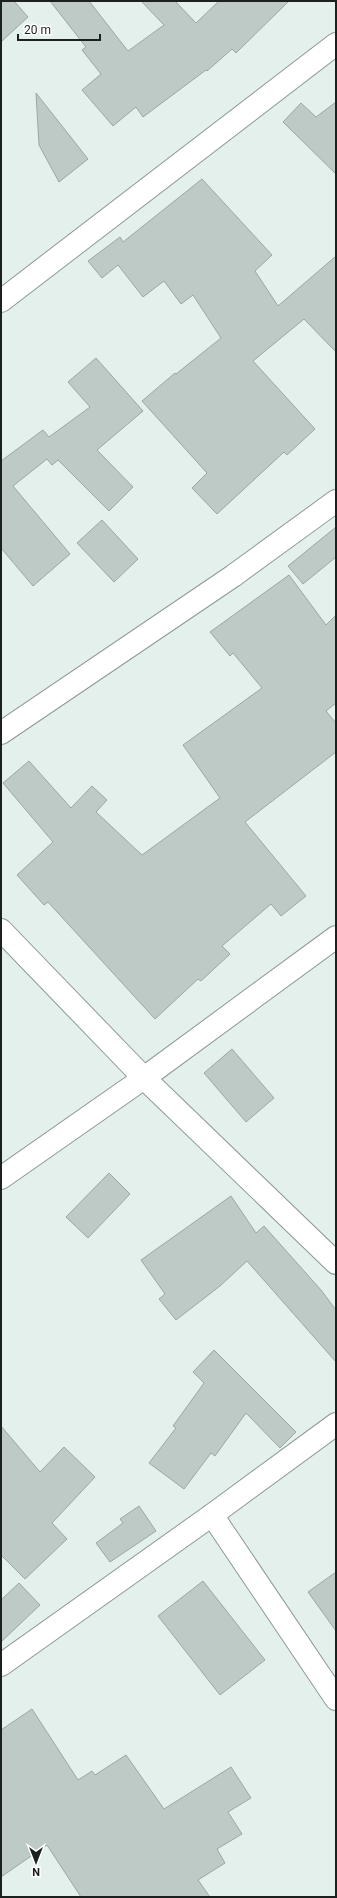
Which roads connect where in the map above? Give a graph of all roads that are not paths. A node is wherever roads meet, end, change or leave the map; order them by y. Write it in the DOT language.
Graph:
graph roads {
  1 [pos="336,44"];
  2 [pos="1,301"];
  3 [pos="336,501"];
  4 [pos="1,733"];
  5 [pos="1,930"];
  6 [pos="336,937"];
  7 [pos="144,1078"];
  8 [pos="1,1178"];
  9 [pos="336,1263"];
  10 [pos="336,1424"];
  11 [pos="212,1515"];
  12 [pos="1,1665"];
  13 [pos="336,1699"];
  1 -- 2 [label="street"];
  3 -- 4 [label="street"];
  5 -- 7 [label="street"];
  6 -- 7 [label="street"];
  7 -- 8 [label="street"];
  7 -- 9 [label="street"];
  10 -- 11 [label="street"];
  11 -- 12 [label="street"];
  11 -- 13 [label="street"];
}
